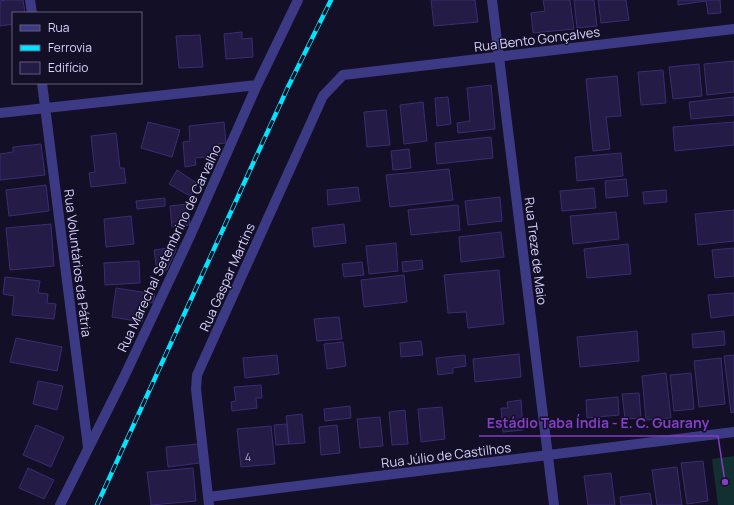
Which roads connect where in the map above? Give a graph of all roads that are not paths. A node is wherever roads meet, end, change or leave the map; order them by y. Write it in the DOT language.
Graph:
graph roads {
  1 [pos="30,0"];
  2 [pos="298,0"];
  3 [pos="492,0"];
  4 [pos="32,12"];
  5 [pos="734,29"];
  6 [pos="499,56"];
  7 [pos="343,75"];
  8 [pos="42,84"];
  9 [pos="257,85"];
  10 [pos="45,108"];
  11 [pos="0,113"];
  12 [pos="734,432"];
  13 [pos="88,447"];
  14 [pos="548,455"];
  15 [pos="209,501"];
  16 [pos="60,505"];
  17 [pos="554,505"];
  1 -- 4 [label="street"];
  2 -- 9 [label="street, Rua Marechal Setembrino de Carvalho"];
  3 -- 6 [label="street, Rua Treze de Maio"];
  5 -- 6 [label="street, Rua Bento Gonçalves"];
  6 -- 7 [label="street, Rua Bento Gonçalves"];
  6 -- 14 [label="street, Rua Treze de Maio"];
  7 -- 15 [label="street, Rua Gaspar Martins"];
  8 -- 10 [label="street, Rua Voluntários da Pátria"];
  9 -- 10 [label="street"];
  9 -- 13 [label="street, Rua Marechal Setembrino de Carvalho"];
  10 -- 11 [label="street"];
  10 -- 13 [label="street, Rua Voluntários da Pátria"];
  12 -- 14 [label="street, Rua Júlio de Castilhos"];
  13 -- 16 [label="street, Rua Marechal Setembrino de Carvalho"];
  14 -- 15 [label="street, Rua Júlio de Castilhos"];
  14 -- 17 [label="street, Rua Treze de Maio"];
}
